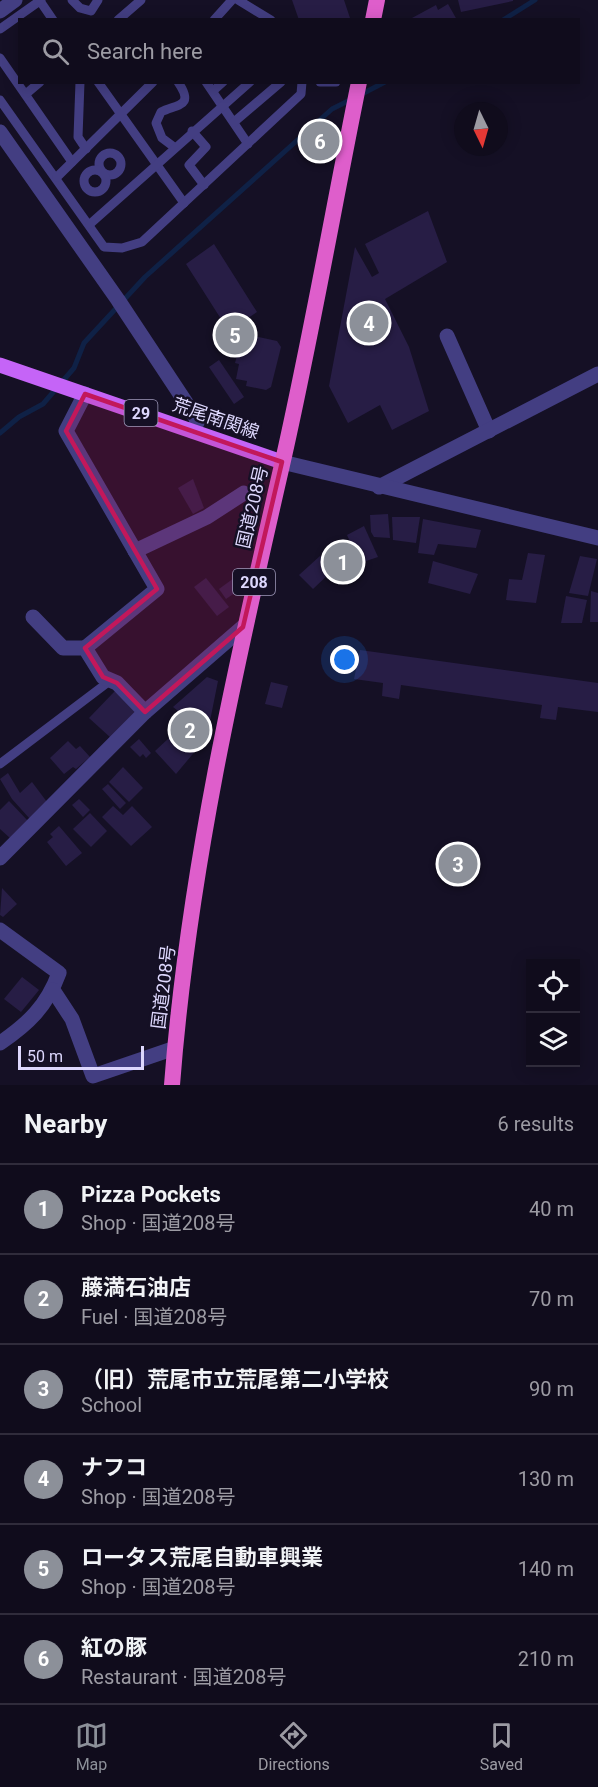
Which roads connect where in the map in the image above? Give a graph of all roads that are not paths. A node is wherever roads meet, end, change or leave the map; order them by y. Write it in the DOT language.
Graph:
graph roads {
  1 [pos="72,0"];
  2 [pos="98,0"];
  3 [pos="232,0"];
  4 [pos="238,0"];
  5 [pos="377,0"];
  6 [pos="40,1"];
  7 [pos="138,1"];
  8 [pos="256,16"];
  9 [pos="52,18"];
  10 [pos="120,18"];
  11 [pos="216,18"];
  12 [pos="373,18"];
  13 [pos="13,20"];
  14 [pos="18,28"];
  15 [pos="0,29"];
  16 [pos="0,58"];
  17 [pos="18,81"];
  18 [pos="20,84"];
  19 [pos="38,84"];
  20 [pos="80,84"];
  21 [pos="99,84"];
  22 [pos="151,84"];
  23 [pos="179,84"];
  24 [pos="208,84"];
  25 [pos="221,84"];
  26 [pos="248,84"];
  27 [pos="279,84"];
  28 [pos="302,84"];
  29 [pos="359,84"];
  30 [pos="213,91"];
  31 [pos="27,93"];
  32 [pos="0,100"];
  33 [pos="223,106"];
  34 [pos="121,115"];
  35 [pos="234,122"];
  36 [pos="192,131"];
  37 [pos="0,132"];
  38 [pos="248,144"];
  39 [pos="174,147"];
  40 [pos="86,149"];
  41 [pos="72,162"];
  42 [pos="158,165"];
  43 [pos="102,172"];
  44 [pos="119,172"];
  45 [pos="57,177"];
  46 [pos="204,185"];
  47 [pos="86,188"];
  48 [pos="131,188"];
  49 [pos="73,200"];
  50 [pos="184,203"];
  51 [pos="90,225"];
  52 [pos="447,336"];
  53 [pos="0,365"];
  54 [pos="598,374"];
  55 [pos="85,394"];
  56 [pos="192,431"];
  57 [pos="489,431"];
  58 [pos="282,462"];
  59 [pos="379,487"];
  60 [pos="244,492"];
  61 [pos="598,538"];
  62 [pos="135,550"];
  63 [pos="33,617"];
  64 [pos="243,627"];
  65 [pos="85,648"];
  66 [pos="111,680"];
  67 [pos="145,712"];
  68 [pos="0,764"];
  69 [pos="0,858"];
  70 [pos="0,930"];
  71 [pos="53,990"];
  72 [pos="0,1043"];
  73 [pos="175,1048"];
  74 [pos="172,1085"];
  1 -- 2 [label="lane"];
  3 -- 11 [label="lane"];
  4 -- 8 [label="lane"];
  5 -- 12 [label="highway"];
  6 -- 9 [label="lane"];
  6 -- 13 [label="lane"];
  7 -- 10 [label="lane"];
  13 -- 14 [label="lane"];
  13 -- 15 [label="lane"];
  16 -- 17 [label="lane"];
  18 -- 31 [label="lane"];
  19 -- 31 [label="lane"];
  20 -- 40 [label="lane"];
  21 -- 34 [label="lane"];
  22 -- 34 [label="lane"];
  23 -- 39 [label="lane"];
  24 -- 30 [label="lane"];
  25 -- 30 [label="lane"];
  26 -- 33 [label="lane"];
  27 -- 35 [label="lane"];
  28 -- 38 [label="lane"];
  29 -- 58 [label="highway, 国道208号 / 208"];
  30 -- 33 [label="lane"];
  31 -- 41 [label="lane"];
  32 -- 45 [label="lane"];
  33 -- 35 [label="lane"];
  33 -- 36 [label="lane"];
  34 -- 40 [label="lane"];
  34 -- 42 [label="lane"];
  35 -- 38 [label="lane"];
  36 -- 39 [label="lane"];
  36 -- 46 [label="lane"];
  37 -- 56 [label="street"];
  38 -- 46 [label="lane"];
  39 -- 42 [label="lane"];
  40 -- 41 [label="lane"];
  41 -- 45 [label="lane"];
  42 -- 48 [label="lane"];
  42 -- 50 [label="lane"];
  43 -- 44 [label="lane"];
  43 -- 44 [label="lane"];
  43 -- 47 [label="lane"];
  43 -- 47 [label="lane"];
  44 -- 48 [label="lane"];
  45 -- 49 [label="lane"];
  46 -- 50 [label="lane"];
  47 -- 49 [label="lane"];
  48 -- 51 [label="lane"];
  49 -- 51 [label="lane"];
  50 -- 51 [label="lane"];
  52 -- 57 [label="street"];
  53 -- 55 [label="main road, 荒尾南関線 / 29"];
  54 -- 57 [label="street"];
  55 -- 56 [label="main road, 荒尾南関線 / 29"];
  55 -- 62 [label="street"];
  56 -- 58 [label="main road, 荒尾南関線 / 29"];
  57 -- 59 [label="street"];
  58 -- 59 [label="street"];
  58 -- 64 [label="highway, 国道208号 / 208"];
  59 -- 61 [label="street"];
  60 -- 62 [label="street"];
  62 -- 65 [label="street"];
  63 -- 65 [label="street"];
  64 -- 67 [label="street"];
  64 -- 73 [label="highway, 国道208号 / 208"];
  65 -- 66 [label="street"];
  66 -- 67 [label="street"];
  66 -- 68 [label="lane"];
  67 -- 69 [label="street"];
  70 -- 71 [label="street"];
  71 -- 72 [label="street"];
  71 -- 73 [label="street"];
  73 -- 74 [label="highway, 国道208号 / 208"];
}
